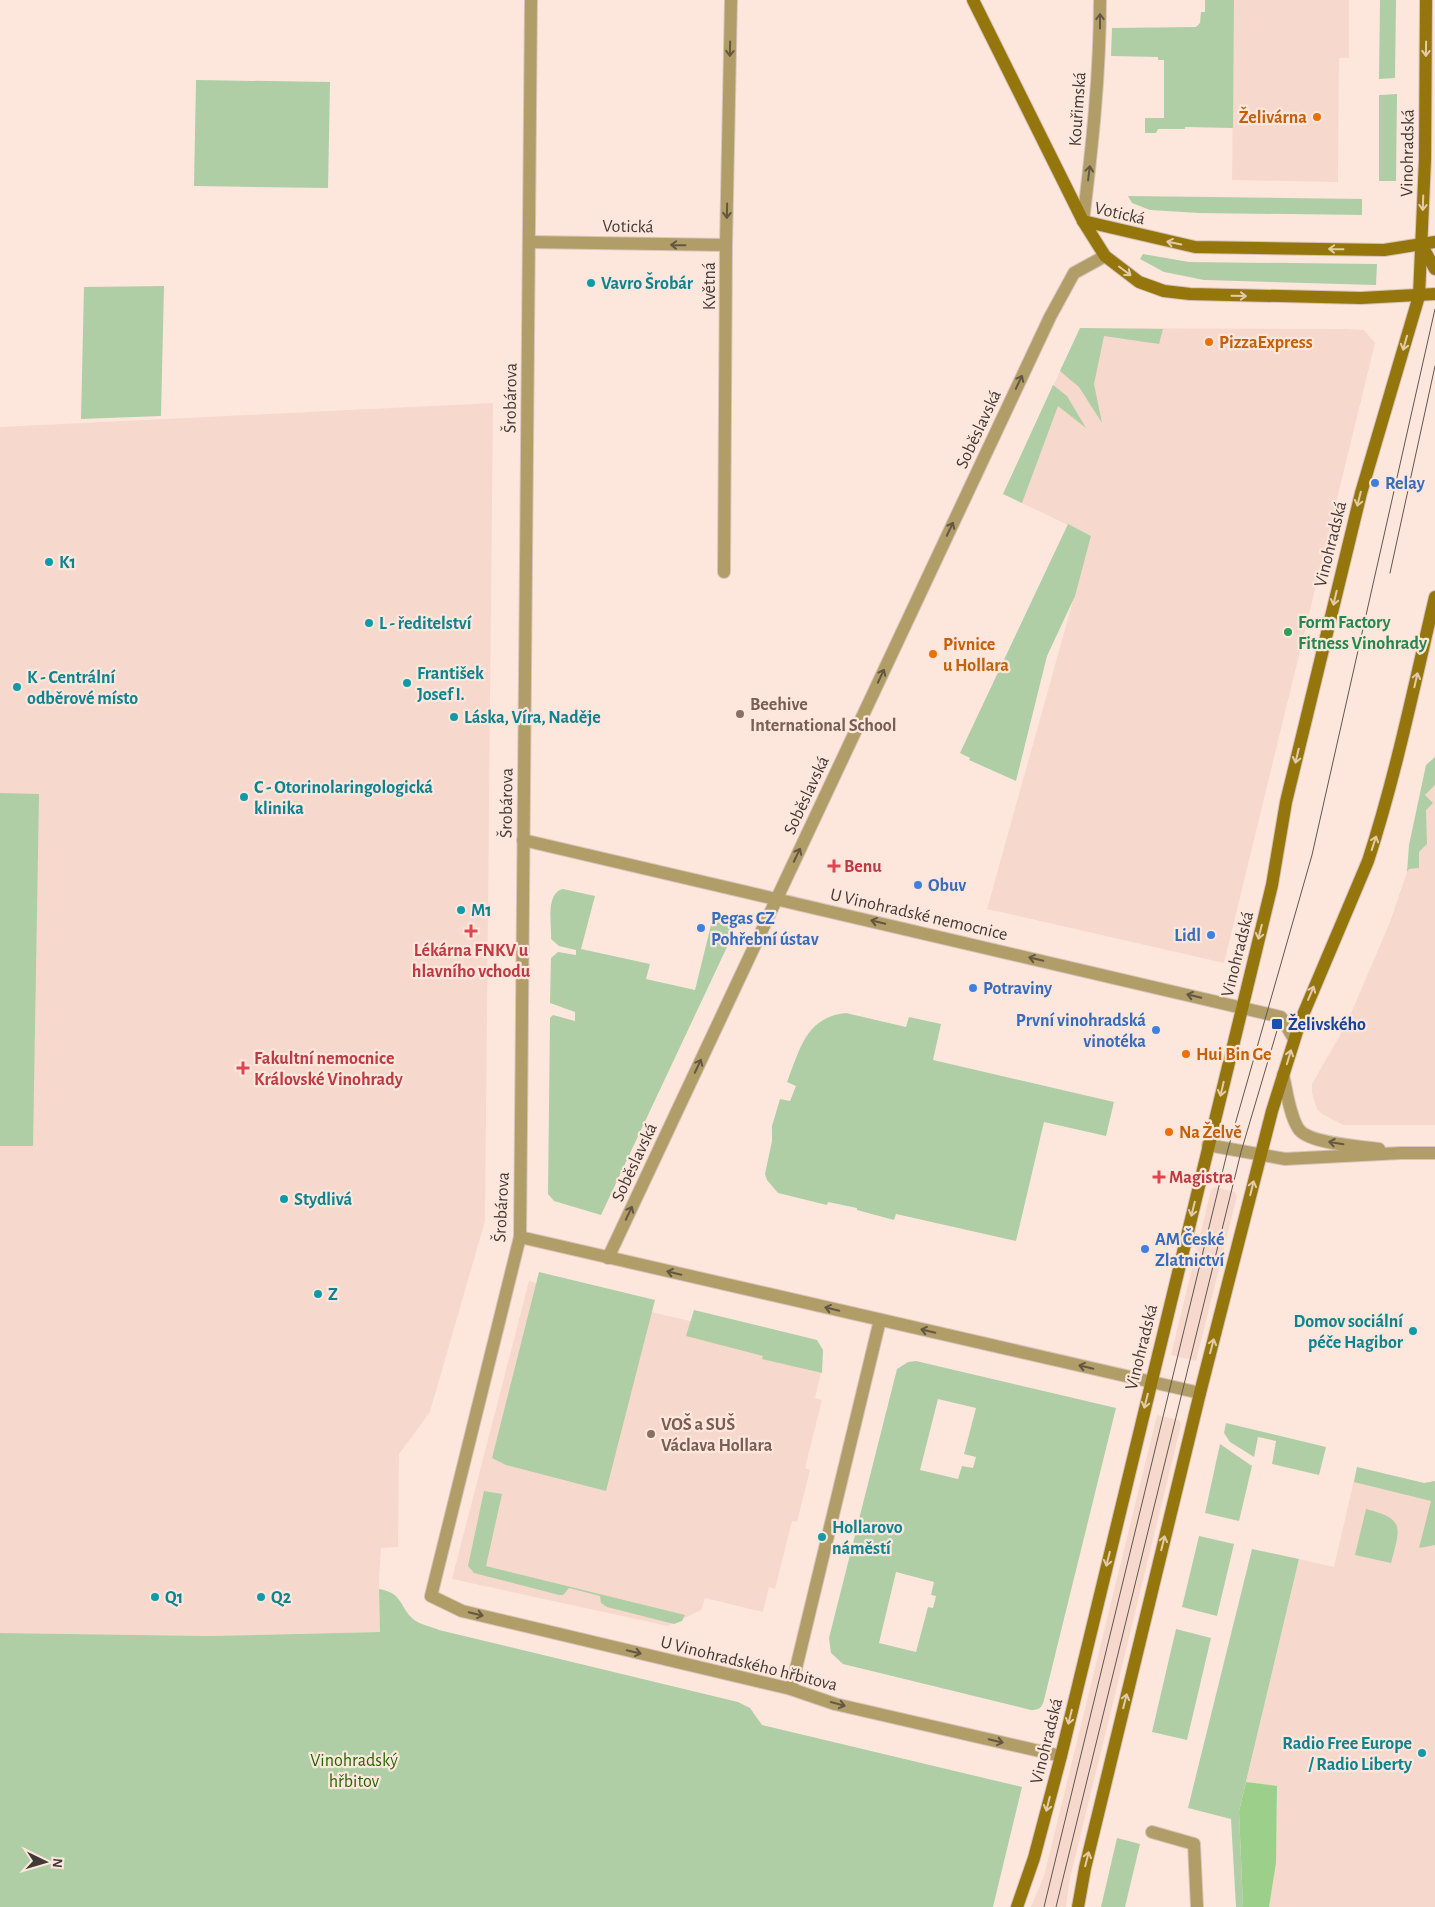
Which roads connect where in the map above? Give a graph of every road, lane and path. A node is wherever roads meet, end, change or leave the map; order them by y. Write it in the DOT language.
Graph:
graph roads {
  1 [pos="531,0"];
  2 [pos="732,0"];
  3 [pos="973,0"];
  4 [pos="1100,0"];
  5 [pos="1426,0"];
  6 [pos="1083,221"];
  7 [pos="529,242"];
  8 [pos="1435,242"];
  9 [pos="726,245"];
  10 [pos="1422,246"];
  11 [pos="1105,256"];
  12 [pos="1435,269"];
  13 [pos="1435,294"];
  14 [pos="1418,296"];
  15 [pos="724,572"];
  16 [pos="1435,598"];
  17 [pos="523,840"];
  18 [pos="777,899"];
  19 [pos="1242,1008"];
  20 [pos="1294,1039"];
  21 [pos="1283,1075"];
  22 [pos="1208,1145"];
  23 [pos="1401,1153"];
  24 [pos="1435,1153"];
  25 [pos="1260,1155"];
  26 [pos="520,1237"];
  27 [pos="608,1258"];
  28 [pos="880,1320"];
  29 [pos="1151,1382"];
  30 [pos="1200,1393"];
  31 [pos="431,1596"];
  32 [pos="791,1690"];
  33 [pos="1060,1756"];
  34 [pos="1152,1832"];
  35 [pos="1017,1907"];
  36 [pos="1078,1907"];
  37 [pos="1197,1907"];
  1 -- 7 [label="street, Šrobárova"];
  2 -- 9 [label="street, Květná, one-way"];
  3 -- 6 [label="main road"];
  6 -- 4 [label="street, Kouřimská, one-way"];
  5 -- 10 [label="main road, Vinohradská, one-way"];
  10 -- 6 [label="main road, Votická, one-way"];
  6 -- 11 [label="main road, Votická"];
  9 -- 7 [label="street, Votická, one-way"];
  7 -- 17 [label="street, Šrobárova"];
  8 -- 10 [label="main road, Votická"];
  9 -- 15 [label="street, Květná"];
  10 -- 12 [label="main road"];
  10 -- 14 [label="main road, Vinohradská"];
  11 -- 14 [label="main road, Votická, one-way"];
  18 -- 11 [label="street, Soběslavská, one-way"];
  13 -- 14 [label="main road, Votická"];
  14 -- 19 [label="main road, Vinohradská, one-way"];
  20 -- 16 [label="main road, one-way"];
  17 -- 18 [label="street, U Vinohradské nemocnice"];
  17 -- 26 [label="street, Šrobárova"];
  19 -- 18 [label="street, U Vinohradské nemocnice, one-way"];
  27 -- 18 [label="street, Soběslavská, one-way"];
  19 -- 20 [label="street, U Vinohradské nemocnice"];
  19 -- 22 [label="main road, Vinohradská, one-way"];
  21 -- 20 [label="main road, one-way"];
  23 -- 21 [label="street, one-way"];
  21 -- 25 [label="main road"];
  22 -- 25 [label="street"];
  22 -- 29 [label="main road, Vinohradská, one-way"];
  23 -- 24 [label="street"];
  23 -- 25 [label="street"];
  30 -- 25 [label="main road, one-way"];
  26 -- 27 [label="street"];
  26 -- 31 [label="street, Šrobárova"];
  28 -- 27 [label="street, one-way"];
  29 -- 28 [label="street, one-way"];
  28 -- 32 [label="street"];
  29 -- 30 [label="street"];
  29 -- 33 [label="main road, Vinohradská, one-way"];
  36 -- 30 [label="main road, one-way"];
  31 -- 32 [label="street, U Vinohradského hřbitova, one-way"];
  32 -- 33 [label="street, U Vinohradského hřbitova, one-way"];
  33 -- 35 [label="main road, Vinohradská, one-way"];
  34 -- 37 [label="street"];
}
